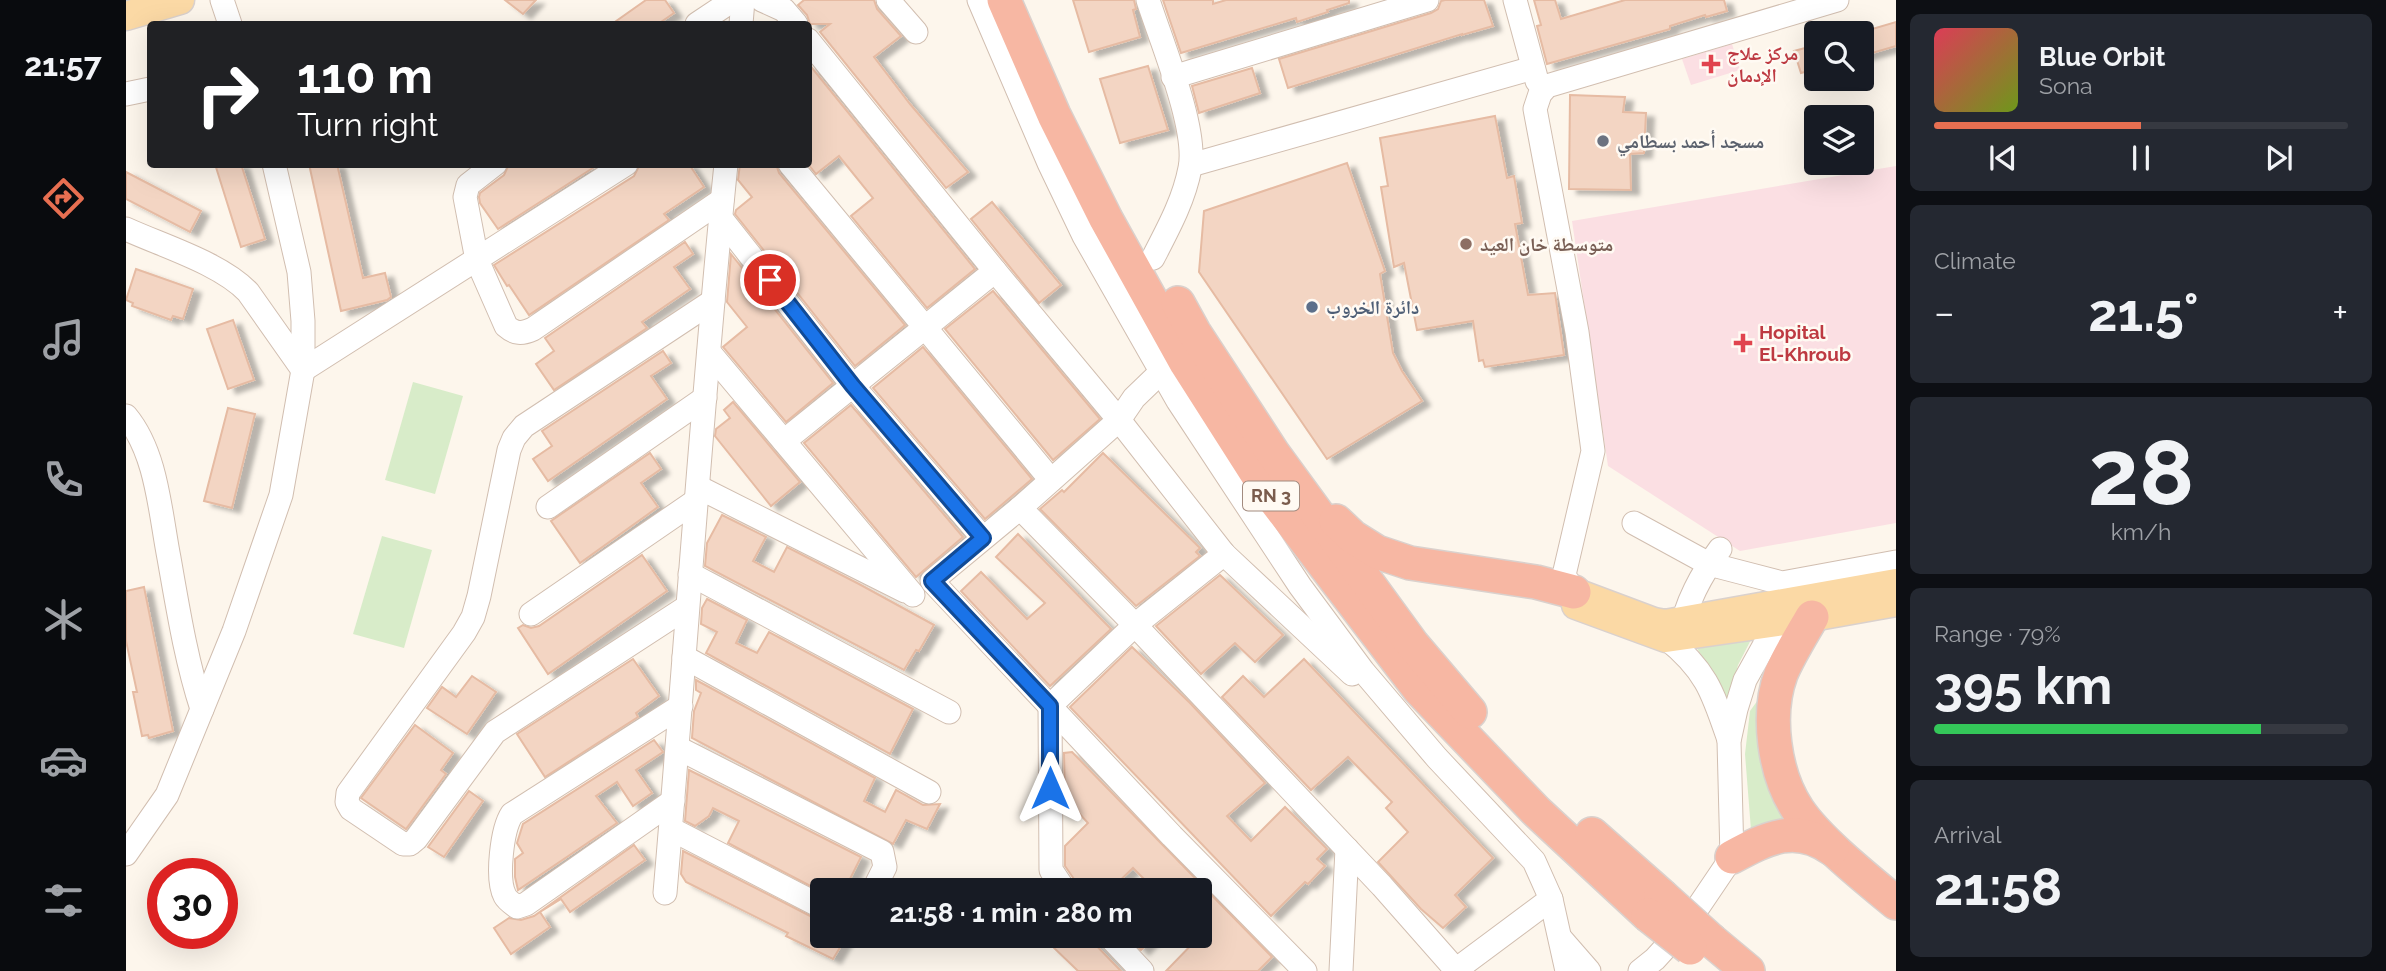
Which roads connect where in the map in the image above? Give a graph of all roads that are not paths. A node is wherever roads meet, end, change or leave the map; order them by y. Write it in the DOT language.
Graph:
graph roads {
  1 [pos="180,0"];
  2 [pos="222,0"];
  3 [pos="743,0"];
  4 [pos="762,0"];
  5 [pos="888,0"];
  6 [pos="979,0"];
  7 [pos="1004,0"];
  8 [pos="1029,0"];
  9 [pos="1148,0"];
  10 [pos="1427,0"];
  11 [pos="1515,0"];
  12 [pos="1837,0"];
  13 [pos="786,15"];
  14 [pos="126,16"];
  15 [pos="229,21"];
  16 [pos="741,21"];
  17 [pos="916,32"];
  18 [pos="812,45"];
  19 [pos="1533,68"];
  20 [pos="1173,77"];
  21 [pos="147,90"];
  22 [pos="1540,93"];
  23 [pos="126,94"];
  24 [pos="1191,166"];
  25 [pos="275,168"];
  26 [pos="490,168"];
  27 [pos="620,168"];
  28 [pos="726,168"];
  29 [pos="793,168"];
  30 [pos="721,209"];
  31 [pos="126,229"];
  32 [pos="1153,258"];
  33 [pos="477,260"];
  34 [pos="995,271"];
  35 [pos="713,300"];
  36 [pos="924,327"];
  37 [pos="709,352"];
  38 [pos="303,370"];
  39 [pos="1161,372"];
  40 [pos="853,386"];
  41 [pos="705,398"];
  42 [pos="126,416"];
  43 [pos="1119,420"];
  44 [pos="784,441"];
  45 [pos="1051,480"];
  46 [pos="1296,484"];
  47 [pos="697,494"];
  48 [pos="548,507"];
  49 [pos="1020,508"];
  50 [pos="1634,523"];
  51 [pos="983,538"];
  52 [pos="1224,554"];
  53 [pos="1715,556"];
  54 [pos="1896,562"];
  55 [pos="690,574"];
  56 [pos="932,581"];
  57 [pos="1558,583"];
  58 [pos="1896,583"];
  59 [pos="912,595"];
  60 [pos="1896,602"];
  61 [pos="687,607"];
  62 [pos="531,614"];
  63 [pos="1793,614"];
  64 [pos="1135,625"];
  65 [pos="1676,632"];
  66 [pos="684,657"];
  67 [pos="221,662"];
  68 [pos="189,667"];
  69 [pos="681,706"];
  70 [pos="1050,706"];
  71 [pos="202,709"];
  72 [pos="949,712"];
  73 [pos="1398,714"];
  74 [pos="1729,741"];
  75 [pos="678,748"];
  76 [pos="929,792"];
  77 [pos="673,801"];
  78 [pos="671,829"];
  79 [pos="1347,849"];
  80 [pos="126,854"];
  81 [pos="1732,857"];
  82 [pos="1849,861"];
  83 [pos="880,878"];
  84 [pos="1056,878"];
  85 [pos="665,893"];
  86 [pos="1551,899"];
  87 [pos="810,901"];
  88 [pos="1896,903"];
  89 [pos="1654,905"];
  90 [pos="1562,940"];
  91 [pos="1120,948"];
  92 [pos="1711,956"];
  93 [pos="1648,967"];
  94 [pos="1457,970"];
  95 [pos="1142,971"];
  96 [pos="1305,971"];
  97 [pos="1341,971"];
  98 [pos="1567,971"];
  99 [pos="1588,971"];
  100 [pos="1748,971"];
  1 -- 14 [label="main road"];
  2 -- 15 [label="street"];
  3 -- 16 [label="street"];
  4 -- 13 [label="street"];
  5 -- 17 [label="street"];
  6 -- 39 [label="street"];
  7 -- 89 [label="highway, RN 3"];
  8 -- 32 [label="highway, RN 3"];
  9 -- 20 [label="street"];
  10 -- 20 [label="street"];
  11 -- 19 [label="street"];
  12 -- 22 [label="street"];
  18 -- 34 [label="street"];
  19 -- 22 [label="street"];
  19 -- 24 [label="street"];
  20 -- 24 [label="street"];
  21 -- 23 [label="street"];
  22 -- 57 [label="street"];
  24 -- 32 [label="street"];
  25 -- 38 [label="street"];
  26 -- 33 [label="street"];
  27 -- 33 [label="street"];
  28 -- 30 [label="street"];
  29 -- 36 [label="street"];
  30 -- 33 [label="street"];
  30 -- 35 [label="street"];
  30 -- 40 [label="street"];
  31 -- 38 [label="street"];
  32 -- 46 [label="highway, RN 3"];
  33 -- 38 [label="street"];
  34 -- 36 [label="street"];
  34 -- 43 [label="street"];
  35 -- 37 [label="street"];
  35 -- 61 [label="street"];
  36 -- 40 [label="street"];
  36 -- 45 [label="street"];
  37 -- 41 [label="street"];
  37 -- 44 [label="street"];
  38 -- 67 [label="street"];
  39 -- 43 [label="street"];
  39 -- 73 [label="street"];
  40 -- 44 [label="street"];
  40 -- 51 [label="street"];
  41 -- 47 [label="street"];
  41 -- 48 [label="street"];
  42 -- 68 [label="street"];
  43 -- 45 [label="street"];
  43 -- 52 [label="street"];
  44 -- 59 [label="street"];
  45 -- 49 [label="street"];
  46 -- 57 [label="highway"];
  46 -- 89 [label="highway, RN 3"];
  47 -- 55 [label="street"];
  47 -- 59 [label="street"];
  47 -- 62 [label="street"];
  49 -- 51 [label="street"];
  49 -- 64 [label="street"];
  50 -- 53 [label="street"];
  51 -- 56 [label="street"];
  52 -- 64 [label="street"];
  52 -- 73 [label="street"];
  53 -- 54 [label="street"];
  53 -- 65 [label="street"];
  55 -- 61 [label="street"];
  55 -- 72 [label="street"];
  56 -- 59 [label="street"];
  56 -- 70 [label="street"];
  57 -- 65 [label="main road"];
  58 -- 63 [label="main road"];
  60 -- 63 [label="main road"];
  61 -- 66 [label="street"];
  63 -- 65 [label="main road"];
  63 -- 74 [label="street"];
  63 -- 82 [label="highway"];
  64 -- 70 [label="street"];
  64 -- 79 [label="street"];
  65 -- 74 [label="street"];
  66 -- 69 [label="street"];
  66 -- 76 [label="street"];
  67 -- 68 [label="street"];
  67 -- 71 [label="street"];
  68 -- 71 [label="street"];
  69 -- 75 [label="street"];
  69 -- 77 [label="street"];
  70 -- 84 [label="street"];
  70 -- 96 [label="street"];
  71 -- 80 [label="street"];
  73 -- 86 [label="street"];
  74 -- 81 [label="street"];
  75 -- 77 [label="street"];
  75 -- 83 [label="street"];
  77 -- 78 [label="street"];
  78 -- 85 [label="street"];
  78 -- 87 [label="street"];
  79 -- 94 [label="street"];
  79 -- 97 [label="street"];
  81 -- 82 [label="highway"];
  81 -- 93 [label="street"];
  82 -- 88 [label="highway"];
  86 -- 90 [label="street"];
  86 -- 94 [label="street"];
  89 -- 92 [label="highway, RN 3, bridge"];
  90 -- 98 [label="street"];
  90 -- 99 [label="street"];
  91 -- 95 [label="street"];
  92 -- 100 [label="highway, RN 3"];
}
